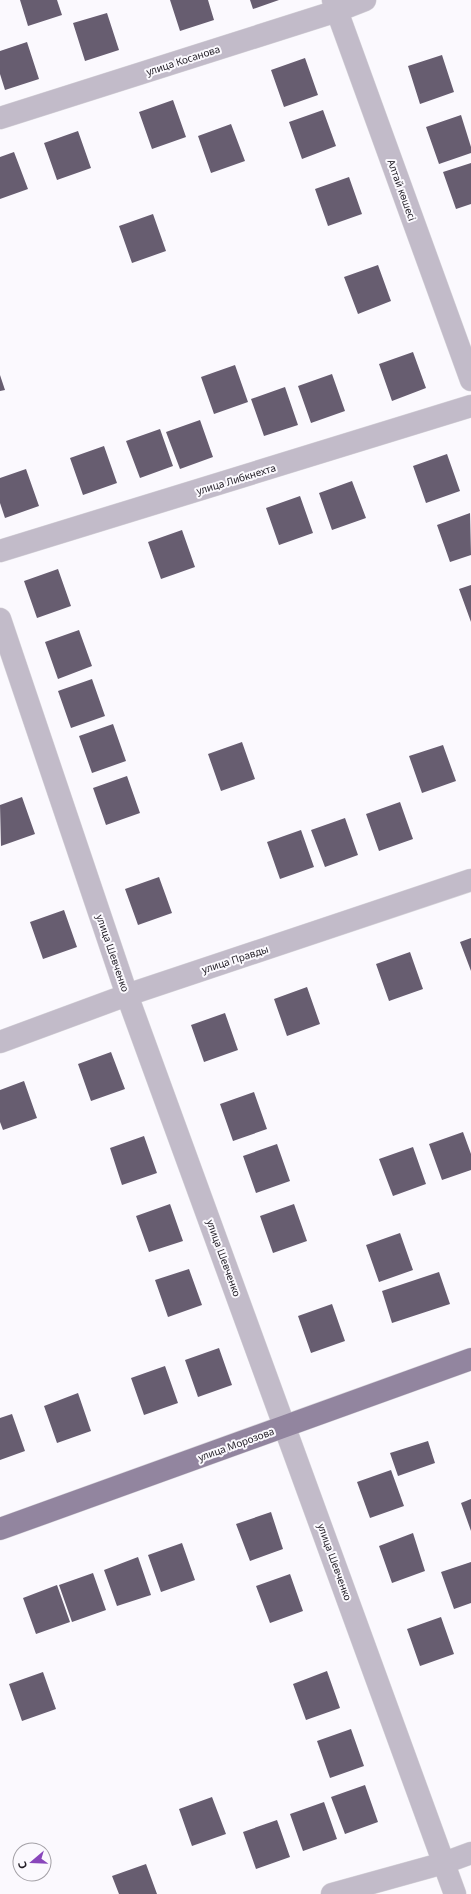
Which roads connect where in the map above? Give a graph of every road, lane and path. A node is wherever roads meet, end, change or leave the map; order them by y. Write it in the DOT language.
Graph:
graph roads {
  1 [pos="365,0"];
  2 [pos="335,5"];
  3 [pos="0,118"];
  4 [pos="471,380"];
  5 [pos="471,406"];
  6 [pos="0,551"];
  7 [pos="0,619"];
  8 [pos="471,880"];
  9 [pos="127,995"];
  10 [pos="0,1042"];
  11 [pos="471,1359"];
  12 [pos="286,1426"];
  13 [pos="0,1529"];
  14 [pos="471,1853"];
  15 [pos="444,1863"];
  16 [pos="332,1894"];
  17 [pos="455,1894"];
  1 -- 2 [label="street, улица Косанова"];
  2 -- 3 [label="street, улица Косанова"];
  2 -- 4 [label="street, Алтай көшесі"];
  5 -- 6 [label="street, улица Либкнехта"];
  7 -- 9 [label="street, улица Шевченко"];
  8 -- 9 [label="street, улица Правды"];
  9 -- 10 [label="street, улица Правды"];
  9 -- 12 [label="street, улица Шевченко"];
  11 -- 12 [label="main road, улица Морозова"];
  12 -- 13 [label="main road, улица Морозова"];
  12 -- 15 [label="street, улица Шевченко"];
  14 -- 15 [label="street"];
  15 -- 16 [label="street"];
  15 -- 17 [label="street, улица Шевченко"];
}
